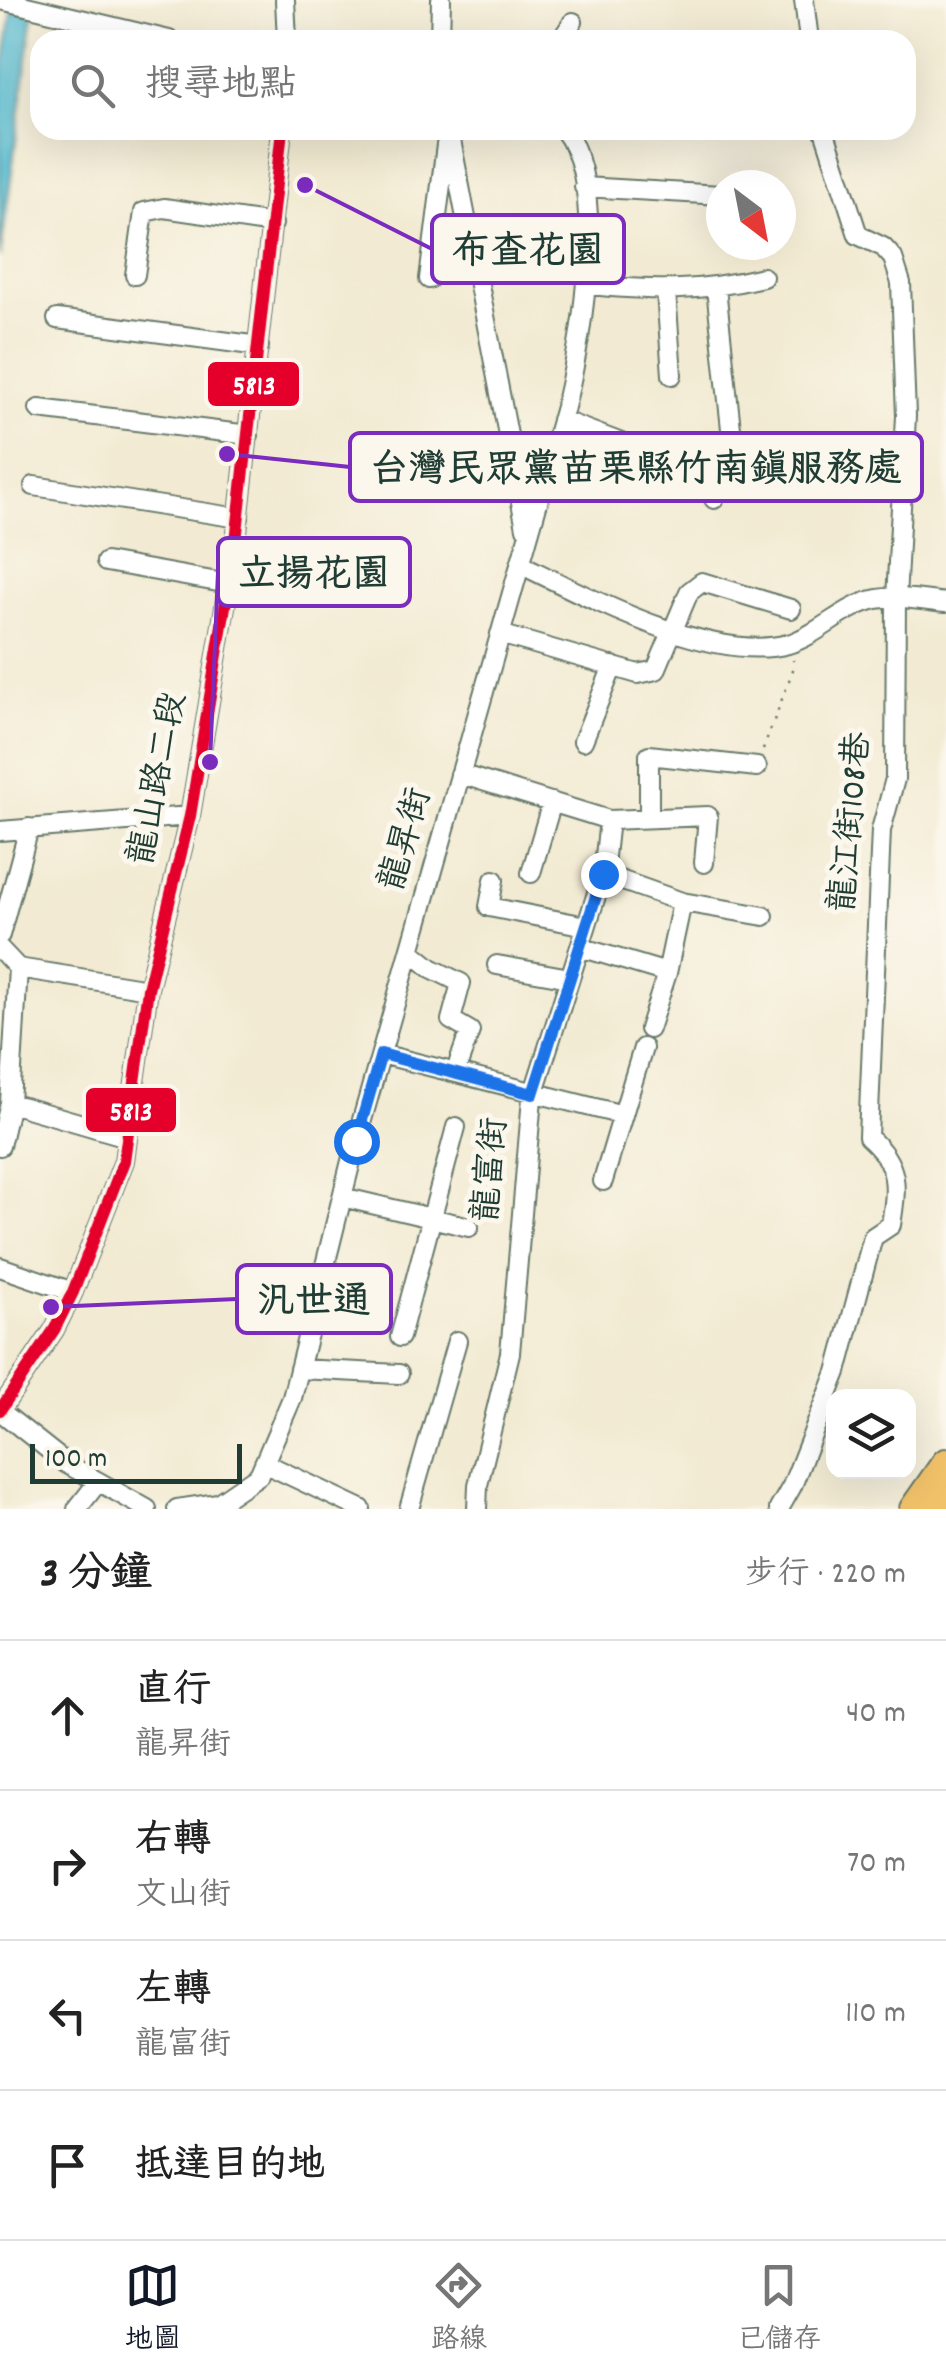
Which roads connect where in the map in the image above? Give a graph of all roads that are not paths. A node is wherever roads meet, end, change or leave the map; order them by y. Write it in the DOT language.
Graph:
graph roads {
  1 [pos="285,0"];
  2 [pos="441,0"];
  3 [pos="804,0"];
  4 [pos="7,1"];
  5 [pos="573,22"];
  6 [pos="128,30"];
  7 [pos="286,30"];
  8 [pos="440,30"];
  9 [pos="568,30"];
  10 [pos="808,30"];
  11 [pos="281,140"];
  12 [pos="447,140"];
  13 [pos="450,140"];
  14 [pos="575,140"];
  15 [pos="827,140"];
  16 [pos="584,188"];
  17 [pos="706,194"];
  18 [pos="273,224"];
  19 [pos="134,275"];
  20 [pos="763,277"];
  21 [pos="429,279"];
  22 [pos="588,285"];
  23 [pos="716,288"];
  24 [pos="666,292"];
  25 [pos="57,319"];
  26 [pos="259,346"];
  27 [pos="672,375"];
  28 [pos="39,410"];
  29 [pos="562,420"];
  30 [pos="249,434"];
  31 [pos="787,451"];
  32 [pos="34,486"];
  33 [pos="714,498"];
  34 [pos="239,518"];
  35 [pos="527,533"];
  36 [pos="106,562"];
  37 [pos="520,564"];
  38 [pos="229,584"];
  39 [pos="896,599"];
  40 [pos="946,603"];
  41 [pos="791,609"];
  42 [pos="672,631"];
  43 [pos="500,634"];
  44 [pos="613,666"];
  45 [pos="583,741"];
  46 [pos="760,759"];
  47 [pos="460,774"];
  48 [pos="552,802"];
  49 [pos="190,816"];
  50 [pos="649,818"];
  51 [pos="610,820"];
  52 [pos="30,828"];
  53 [pos="0,831"];
  54 [pos="704,863"];
  55 [pos="531,873"];
  56 [pos="603,874"];
  57 [pos="494,880"];
  58 [pos="682,902"];
  59 [pos="764,916"];
  60 [pos="586,926"];
  61 [pos="0,935"];
  62 [pos="580,947"];
  63 [pos="0,948"];
  64 [pos="410,951"];
  65 [pos="497,966"];
  66 [pos="18,968"];
  67 [pos="667,973"];
  68 [pos="570,978"];
  69 [pos="148,989"];
  70 [pos="650,1029"];
  71 [pos="643,1048"];
  72 [pos="381,1054"];
  73 [pos="459,1062"];
  74 [pos="533,1094"];
  75 [pos="10,1103"];
  76 [pos="623,1116"];
  77 [pos="456,1127"];
  78 [pos="127,1137"];
  79 [pos="0,1146"];
  80 [pos="602,1181"];
  81 [pos="342,1197"];
  82 [pos="433,1219"];
  83 [pos="469,1228"];
  84 [pos="0,1267"];
  85 [pos="74,1292"];
  86 [pos="400,1337"];
  87 [pos="457,1341"];
  88 [pos="299,1369"];
  89 [pos="399,1374"];
  90 [pos="0,1411"];
  91 [pos="264,1463"];
  92 [pos="946,1463"];
  93 [pos="98,1482"];
  94 [pos="946,1500"];
  95 [pos="77,1509"];
  96 [pos="146,1509"];
  97 [pos="178,1509"];
  98 [pos="362,1509"];
  99 [pos="409,1509"];
  100 [pos="476,1509"];
  101 [pos="779,1509"];
  102 [pos="914,1509"];
  103 [pos="940,1509"];
  1 -- 7 [label="street"];
  2 -- 8 [label="street"];
  3 -- 10 [label="street"];
  4 -- 6 [label="street"];
  5 -- 9 [label="street"];
  11 -- 18 [label="street, 龍山路二段"];
  12 -- 21 [label="street"];
  13 -- 35 [label="street"];
  14 -- 16 [label="street, 龍昇街"];
  15 -- 39 [label="street, 龍江街108巷"];
  16 -- 17 [label="street"];
  16 -- 22 [label="street, 龍昇街"];
  18 -- 19 [label="street"];
  18 -- 26 [label="street, 龍山路二段"];
  20 -- 23 [label="street"];
  22 -- 24 [label="street"];
  22 -- 29 [label="street, 龍昇街"];
  23 -- 24 [label="street"];
  23 -- 31 [label="street"];
  24 -- 27 [label="street"];
  25 -- 26 [label="street"];
  26 -- 30 [label="street, 龍山路二段"];
  28 -- 30 [label="street"];
  29 -- 33 [label="street"];
  29 -- 35 [label="street, 龍昇街"];
  30 -- 34 [label="street, 龍山路二段"];
  32 -- 34 [label="street"];
  34 -- 38 [label="street, 龍山路二段"];
  35 -- 37 [label="street, 龍昇街"];
  36 -- 38 [label="street"];
  37 -- 42 [label="street"];
  37 -- 43 [label="street, 龍昇街"];
  38 -- 49 [label="street, 龍山路二段"];
  39 -- 40 [label="street"];
  39 -- 42 [label="street"];
  39 -- 101 [label="street, 龍江街108巷"];
  41 -- 42 [label="street"];
  42 -- 44 [label="street"];
  43 -- 44 [label="street"];
  43 -- 47 [label="street, 龍昇街"];
  44 -- 45 [label="street"];
  46 -- 50 [label="street"];
  47 -- 48 [label="street"];
  47 -- 64 [label="street, 龍昇街"];
  48 -- 51 [label="street"];
  48 -- 55 [label="street"];
  49 -- 52 [label="street"];
  49 -- 69 [label="street, 龍山路二段"];
  50 -- 51 [label="street"];
  50 -- 54 [label="street"];
  51 -- 56 [label="street, 龍富街"];
  52 -- 53 [label="street"];
  52 -- 61 [label="street"];
  56 -- 58 [label="street"];
  56 -- 60 [label="street, 龍富街"];
  57 -- 60 [label="street"];
  58 -- 59 [label="street"];
  58 -- 67 [label="street"];
  60 -- 62 [label="street, 龍富街"];
  62 -- 67 [label="street"];
  62 -- 68 [label="street, 龍富街"];
  63 -- 66 [label="street"];
  64 -- 72 [label="street, 龍昇街"];
  64 -- 73 [label="street"];
  65 -- 68 [label="street"];
  66 -- 69 [label="street"];
  66 -- 75 [label="street"];
  67 -- 70 [label="street"];
  68 -- 74 [label="street, 龍富街"];
  69 -- 78 [label="street, 龍山路二段"];
  71 -- 76 [label="street"];
  72 -- 74 [label="street"];
  72 -- 81 [label="street, 龍昇街"];
  74 -- 76 [label="street"];
  74 -- 100 [label="street, 龍富街"];
  75 -- 78 [label="street"];
  75 -- 79 [label="street"];
  76 -- 80 [label="street"];
  77 -- 82 [label="street"];
  78 -- 85 [label="street, 龍山路二段"];
  81 -- 82 [label="street"];
  81 -- 88 [label="street, 龍昇街"];
  82 -- 83 [label="street"];
  82 -- 86 [label="street"];
  84 -- 85 [label="street"];
  85 -- 90 [label="street, 龍山路二段"];
  87 -- 99 [label="street"];
  88 -- 89 [label="street"];
  88 -- 91 [label="street, 龍昇街"];
  90 -- 93 [label="street"];
  91 -- 97 [label="street, 龍昇街"];
  91 -- 98 [label="street"];
  92 -- 102 [label="highway"];
  93 -- 95 [label="street"];
  93 -- 96 [label="street"];
  94 -- 103 [label="highway"];
}
